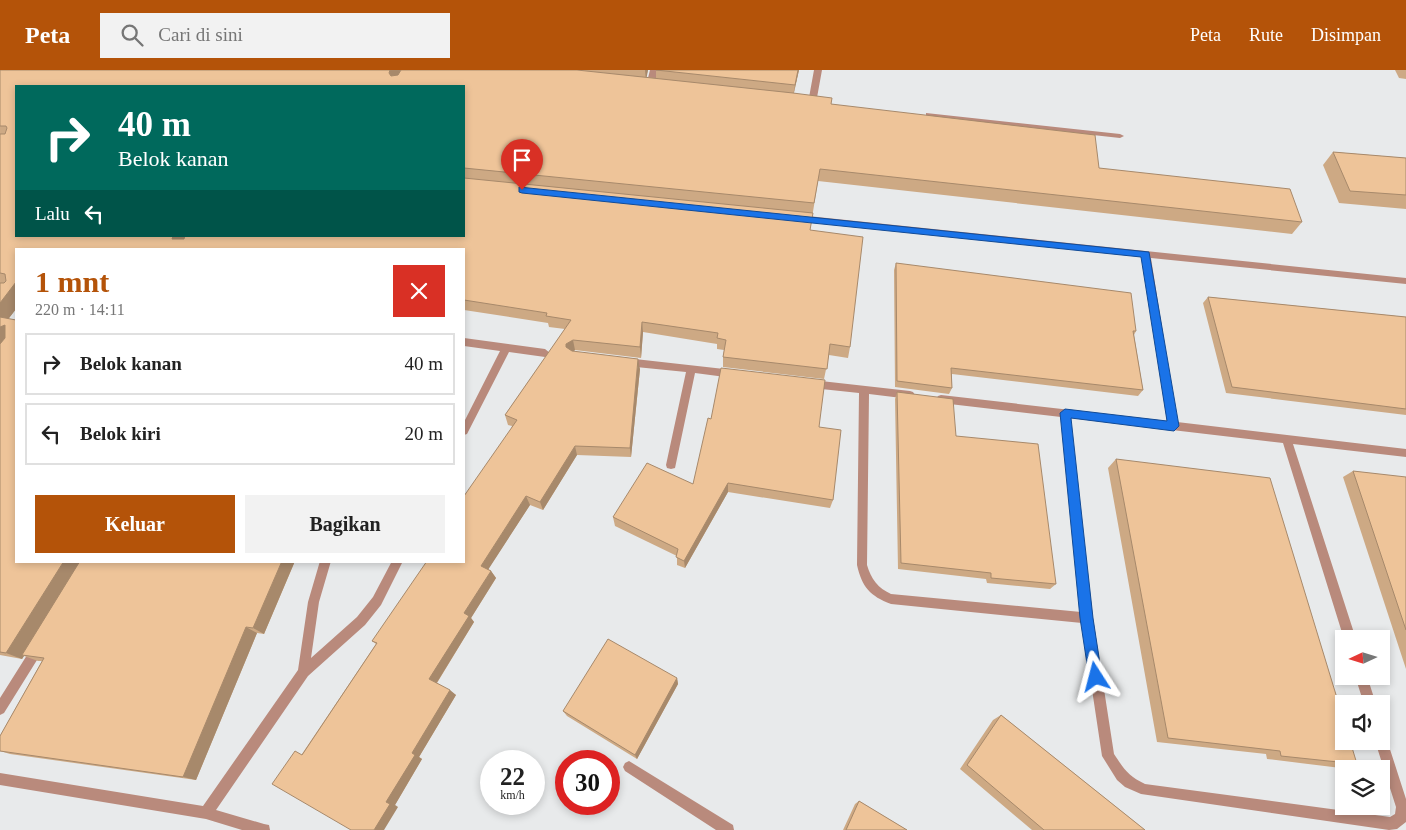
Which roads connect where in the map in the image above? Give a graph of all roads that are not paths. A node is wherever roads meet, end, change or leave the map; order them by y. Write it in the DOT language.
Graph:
graph roads {
  1 [pos="654,70"];
  2 [pos="818,70"];
  3 [pos="640,85"];
  4 [pos="650,86"];
  5 [pos="659,87"];
  6 [pos="803,102"];
  7 [pos="812,103"];
  8 [pos="822,104"];
  9 [pos="922,115"];
  10 [pos="1120,136"];
  11 [pos="790,217"];
  12 [pos="1146,254"];
  13 [pos="1406,281"];
  14 [pos="465,342"];
  15 [pos="506,348"];
  16 [pos="544,352"];
  17 [pos="614,360"];
  18 [pos="691,369"];
  19 [pos="739,375"];
  20 [pos="797,382"];
  21 [pos="864,390"];
  22 [pos="1065,413"];
  23 [pos="1174,426"];
  24 [pos="465,429"];
  25 [pos="1288,440"];
  26 [pos="1406,453"];
  27 [pos="671,465"];
  28 [pos="325,563"];
  29 [pos="397,563"];
  30 [pos="1087,618"];
  31 [pos="1347,630"];
  32 [pos="46,635"];
  33 [pos="304,672"];
  34 [pos="0,709"];
  35 [pos="1384,750"];
  36 [pos="629,767"];
  37 [pos="0,779"];
  38 [pos="206,813"];
  39 [pos="264,830"];
  40 [pos="728,830"];
  1 -- 4 [label="street"];
  2 -- 7 [label="street"];
  3 -- 4 [label="street"];
  4 -- 5 [label="street"];
  6 -- 7 [label="street"];
  7 -- 8 [label="street"];
  9 -- 10 [label="street"];
  11 -- 12 [label="street"];
  12 -- 13 [label="street"];
  12 -- 23 [label="street"];
  14 -- 15 [label="street"];
  15 -- 16 [label="street"];
  15 -- 24 [label="street"];
  17 -- 18 [label="street"];
  18 -- 19 [label="street"];
  18 -- 27 [label="street"];
  20 -- 21 [label="street"];
  21 -- 22 [label="street"];
  21 -- 30 [label="street"];
  22 -- 23 [label="street"];
  22 -- 30 [label="street"];
  23 -- 25 [label="street"];
  25 -- 26 [label="street"];
  25 -- 31 [label="street"];
  28 -- 33 [label="street"];
  29 -- 33 [label="street"];
  30 -- 35 [label="street"];
  32 -- 34 [label="street"];
  33 -- 38 [label="street"];
  36 -- 40 [label="street"];
  37 -- 38 [label="street"];
  38 -- 39 [label="street"];
}
